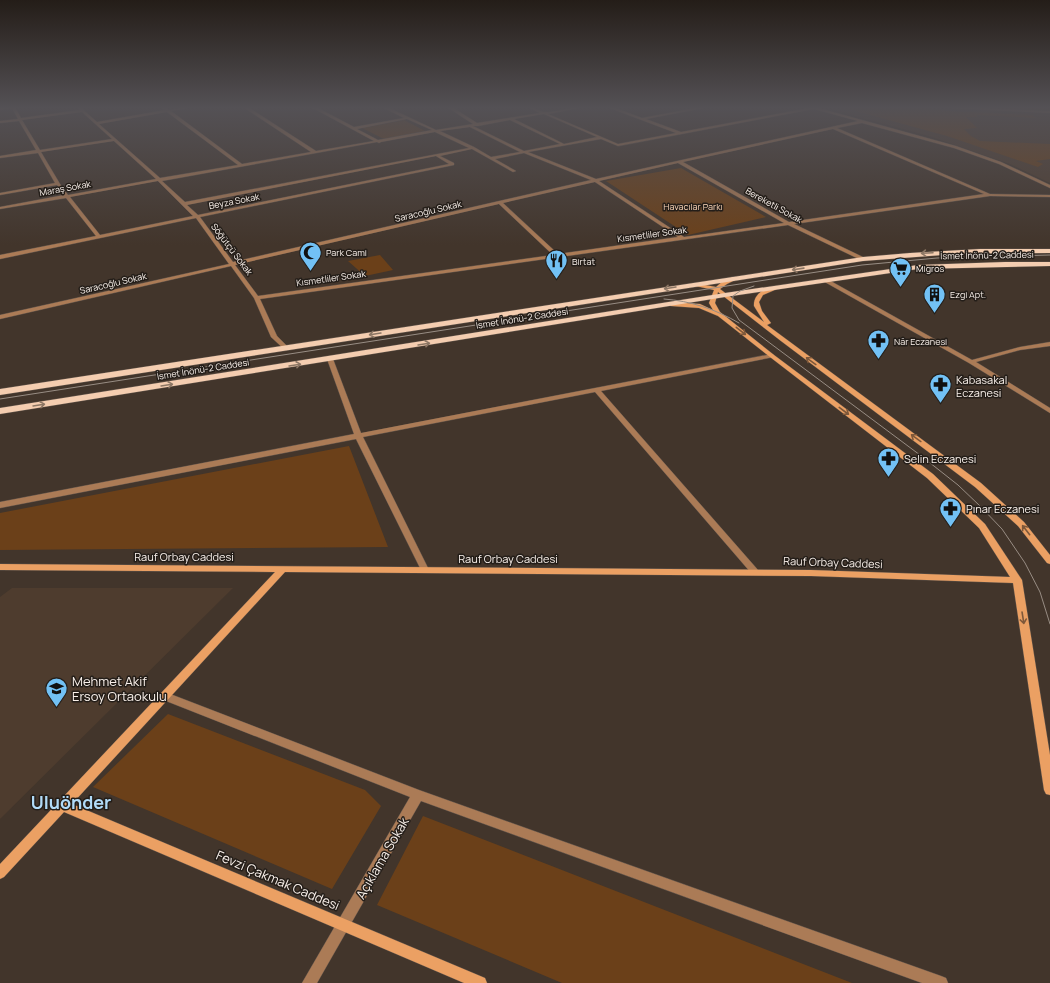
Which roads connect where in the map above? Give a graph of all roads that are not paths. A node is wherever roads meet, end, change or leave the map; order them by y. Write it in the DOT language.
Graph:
graph roads {
  1 [pos="27,153"];
  2 [pos="40,153"];
  3 [pos="128,153"];
  4 [pos="224,153"];
  5 [pos="316,153"];
  6 [pos="447,153"];
  7 [pos="482,153"];
  8 [pos="519,153"];
  9 [pos="526,153"];
  10 [pos="720,153"];
  11 [pos="891,153"];
  12 [pos="971,153"];
  13 [pos="436,155"];
  14 [pos="0,157"];
  15 [pos="491,158"];
  16 [pos="679,162"];
  17 [pos="242,166"];
  18 [pos="514,171"];
  19 [pos="159,180"];
  20 [pos="595,180"];
  21 [pos="58,184"];
  22 [pos="1050,187"];
  23 [pos="0,194"];
  24 [pos="990,195"];
  25 [pos="67,196"];
  26 [pos="1050,196"];
  27 [pos="500,203"];
  28 [pos="183,204"];
  29 [pos="0,208"];
  30 [pos="197,217"];
  31 [pos="790,224"];
  32 [pos="100,237"];
  33 [pos="684,239"];
  34 [pos="1050,251"];
  35 [pos="557,256"];
  36 [pos="0,257"];
  37 [pos="863,259"];
  38 [pos="233,264"];
  39 [pos="1050,264"];
  40 [pos="738,278"];
  41 [pos="825,280"];
  42 [pos="686,286"];
  43 [pos="786,286"];
  44 [pos="715,293"];
  45 [pos="725,295"];
  46 [pos="257,298"];
  47 [pos="664,304"];
  48 [pos="0,317"];
  49 [pos="724,318"];
  50 [pos="783,340"];
  51 [pos="1050,344"];
  52 [pos="286,348"];
  53 [pos="772,356"];
  54 [pos="330,359"];
  55 [pos="971,362"];
  56 [pos="596,391"];
  57 [pos="0,392"];
  58 [pos="0,411"];
  59 [pos="1050,412"];
  60 [pos="359,437"];
  61 [pos="0,505"];
  62 [pos="1050,561"];
  63 [pos="0,567"];
  64 [pos="283,569"];
  65 [pos="425,570"];
  66 [pos="755,572"];
  67 [pos="1017,580"];
  68 [pos="165,696"];
  69 [pos="1050,790"];
  70 [pos="418,795"];
  71 [pos="63,806"];
  72 [pos="0,873"];
  73 [pos="343,924"];
  74 [pos="309,983"];
  75 [pos="480,983"];
  76 [pos="941,983"];
  1 -- 14 [label="street"];
  2 -- 21 [label="street"];
  3 -- 19 [label="street, Söğütçü Sokak"];
  4 -- 17 [label="street"];
  5 -- 17 [label="street, Maraş Sokak"];
  6 -- 13 [label="street"];
  7 -- 15 [label="street"];
  8 -- 15 [label="street"];
  9 -- 20 [label="street"];
  10 -- 16 [label="street, Saracoğlu Sokak"];
  11 -- 24 [label="street"];
  12 -- 22 [label="street"];
  13 -- 28 [label="street"];
  13 -- 30 [label="street, Beyza Sokak"];
  15 -- 18 [label="street"];
  16 -- 20 [label="street, Saracoğlu Sokak"];
  16 -- 31 [label="street, Bereketli Sokak"];
  17 -- 19 [label="street, Maraş Sokak"];
  19 -- 25 [label="street, Maraş Sokak"];
  19 -- 28 [label="street, Söğütçü Sokak"];
  20 -- 27 [label="street, Saracoğlu Sokak"];
  20 -- 33 [label="street"];
  21 -- 23 [label="street"];
  21 -- 25 [label="street"];
  24 -- 26 [label="street, Kısmetliler Sokak"];
  24 -- 31 [label="street, Kısmetliler Sokak"];
  25 -- 29 [label="street, Maraş Sokak"];
  25 -- 32 [label="street"];
  27 -- 35 [label="street"];
  27 -- 38 [label="street, Saracoğlu Sokak"];
  28 -- 30 [label="street, Söğütçü Sokak"];
  30 -- 32 [label="street, Beyza Sokak"];
  30 -- 38 [label="street, Söğütçü Sokak"];
  31 -- 33 [label="street, Kısmetliler Sokak"];
  31 -- 37 [label="street, Bereketli Sokak"];
  32 -- 36 [label="street, Beyza Sokak"];
  33 -- 35 [label="street, Kısmetliler Sokak"];
  34 -- 37 [label="main road, İsmet İnönü-2 Caddesi, one-way"];
  35 -- 46 [label="street, Kısmetliler Sokak"];
  37 -- 40 [label="main road, İsmet İnönü-2 Caddesi, one-way"];
  38 -- 46 [label="street, Söğütçü Sokak"];
  38 -- 48 [label="street, Saracoğlu Sokak"];
  39 -- 41 [label="main road, İsmet İnönü-2 Caddesi"];
  40 -- 42 [label="main road, İsmet İnönü-2 Caddesi"];
  40 -- 44 [label="street"];
  41 -- 43 [label="main road, İsmet İnönü-2 Caddesi"];
  41 -- 55 [label="street"];
  42 -- 44 [label="street"];
  42 -- 52 [label="main road, İsmet İnönü-2 Caddesi, one-way"];
  43 -- 45 [label="main road, İsmet İnönü-2 Caddesi"];
  43 -- 50 [label="street"];
  44 -- 45 [label="main road, İsmet İnönü-2 Caddesi"];
  44 -- 47 [label="main road, İsmet İnönü-2 Caddesi"];
  44 -- 49 [label="street"];
  45 -- 50 [label="street"];
  46 -- 52 [label="street, Söğütçü Sokak"];
  47 -- 49 [label="street"];
  54 -- 47 [label="main road, İsmet İnönü-2 Caddesi, one-way"];
  49 -- 53 [label="street, one-way"];
  62 -- 50 [label="street, one-way"];
  51 -- 55 [label="street"];
  52 -- 57 [label="main road, İsmet İnönü-2 Caddesi"];
  53 -- 56 [label="street"];
  53 -- 67 [label="street, one-way"];
  58 -- 54 [label="main road, İsmet İnönü-2 Caddesi, one-way"];
  54 -- 60 [label="street"];
  55 -- 59 [label="street"];
  56 -- 60 [label="street"];
  56 -- 66 [label="street"];
  60 -- 61 [label="street"];
  60 -- 65 [label="street"];
  63 -- 64 [label="street, Rauf Orbay Caddesi"];
  64 -- 65 [label="street, Rauf Orbay Caddesi"];
  64 -- 68 [label="street"];
  65 -- 66 [label="street, Rauf Orbay Caddesi"];
  66 -- 67 [label="street, Rauf Orbay Caddesi"];
  67 -- 69 [label="street, one-way"];
  68 -- 70 [label="street"];
  68 -- 71 [label="street"];
  70 -- 73 [label="street, Açıklama Sokak"];
  70 -- 76 [label="street"];
  71 -- 72 [label="street"];
  71 -- 73 [label="street, Fevzi Çakmak Caddesi"];
  73 -- 74 [label="street, Açıklama Sokak"];
  73 -- 75 [label="street, Fevzi Çakmak Caddesi"];
}
